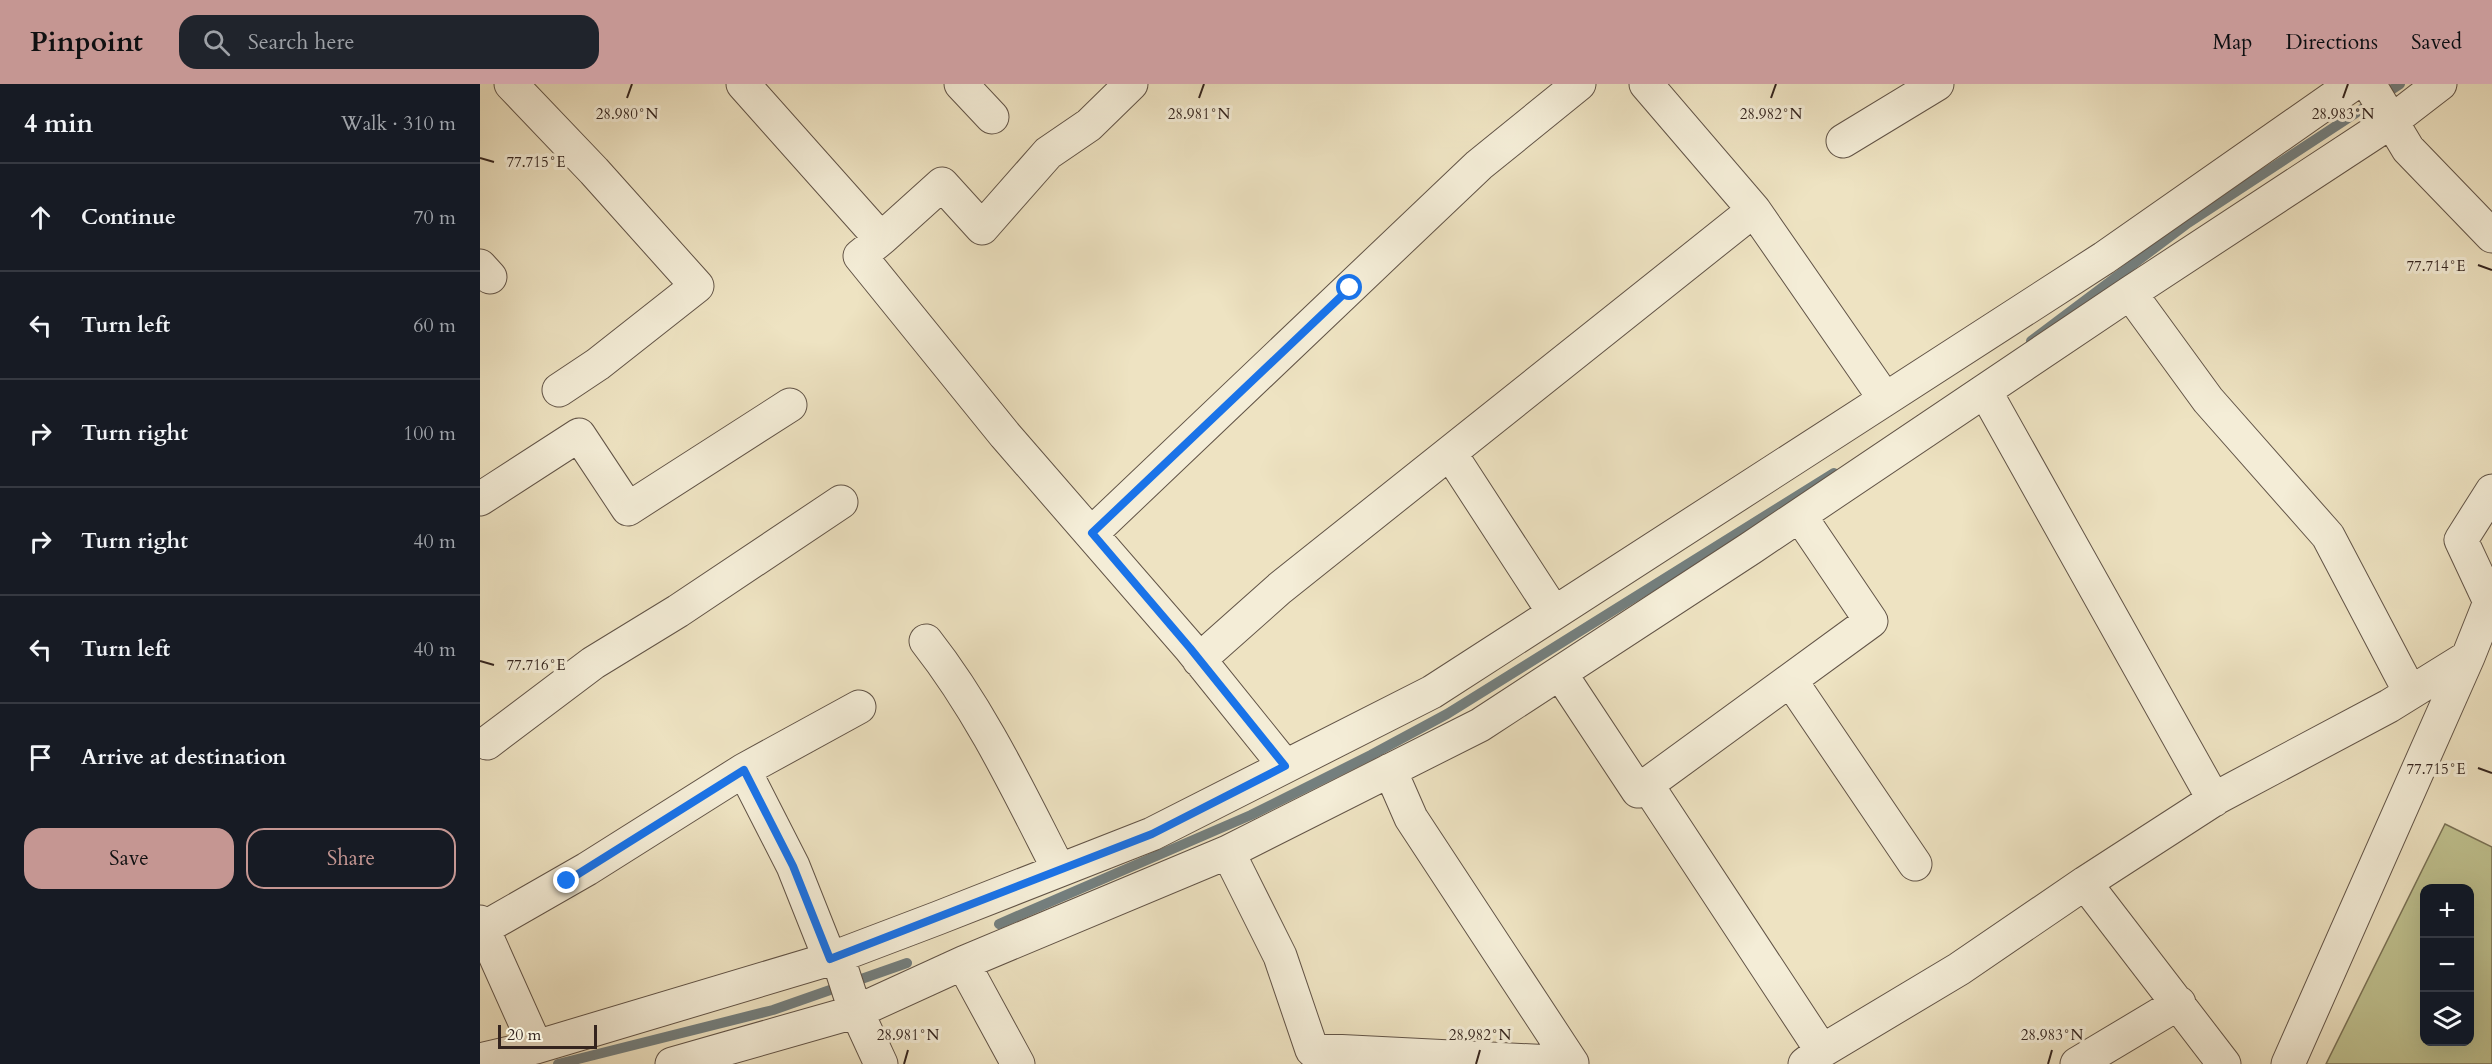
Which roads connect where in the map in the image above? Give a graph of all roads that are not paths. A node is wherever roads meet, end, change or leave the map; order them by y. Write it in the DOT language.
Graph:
graph roads {
  1 [pos="511,84"];
  2 [pos="961,84"];
  3 [pos="1131,84"];
  4 [pos="1580,84"];
  5 [pos="1646,84"];
  6 [pos="1937,84"];
  7 [pos="2364,84"];
  8 [pos="2440,84"];
  9 [pos="755,89"];
  10 [pos="992,117"];
  11 [pos="2391,120"];
  12 [pos="1843,141"];
  13 [pos="1754,210"];
  14 [pos="2492,236"];
  15 [pos="881,240"];
  16 [pos="2130,293"];
  17 [pos="559,390"];
  18 [pos="1985,391"];
  19 [pos="1885,399"];
  20 [pos="790,405"];
  21 [pos="1450,453"];
  22 [pos="2492,491"];
  23 [pos="480,499"];
  24 [pos="842,501"];
  25 [pos="1800,516"];
  26 [pos="1092,533"];
  27 [pos="1554,613"];
  28 [pos="926,641"];
  29 [pos="2468,657"];
  30 [pos="1199,660"];
  31 [pos="1560,673"];
  32 [pos="1791,681"];
  33 [pos="2410,693"];
  34 [pos="859,707"];
  35 [pos="482,742"];
  36 [pos="1285,766"];
  37 [pos="744,770"];
  38 [pos="1390,770"];
  39 [pos="1638,791"];
  40 [pos="2214,800"];
  41 [pos="1228,852"];
  42 [pos="1915,864"];
  43 [pos="1059,870"];
  44 [pos="2085,883"];
  45 [pos="482,925"];
  46 [pos="835,958"];
  47 [pos="963,963"];
  48 [pos="2179,1003"];
  49 [pos="855,1006"];
  50 [pos="536,1047"];
  51 [pos="1813,1057"];
  52 [pos="480,1060"];
  53 [pos="672,1064"];
  54 [pos="881,1064"];
  55 [pos="1018,1064"];
  56 [pos="2076,1064"];
  57 [pos="2224,1064"];
  58 [pos="2288,1064"];
  1 -- 17 [label="street"];
  2 -- 10 [label="street"];
  3 -- 15 [label="street"];
  4 -- 26 [label="street"];
  5 -- 13 [label="street"];
  6 -- 12 [label="street"];
  7 -- 11 [label="street"];
  7 -- 19 [label="street"];
  8 -- 11 [label="street"];
  9 -- 15 [label="street"];
  11 -- 14 [label="street"];
  11 -- 16 [label="street"];
  13 -- 19 [label="street"];
  13 -- 21 [label="street"];
  15 -- 26 [label="street"];
  16 -- 18 [label="street"];
  16 -- 33 [label="street"];
  18 -- 25 [label="street"];
  18 -- 40 [label="street"];
  19 -- 27 [label="street"];
  20 -- 23 [label="street"];
  21 -- 27 [label="street"];
  21 -- 30 [label="street"];
  22 -- 29 [label="street"];
  24 -- 35 [label="street"];
  25 -- 31 [label="street"];
  25 -- 32 [label="street"];
  26 -- 30 [label="street"];
  27 -- 36 [label="street"];
  28 -- 43 [label="street"];
  29 -- 33 [label="street"];
  29 -- 58 [label="street"];
  30 -- 36 [label="street"];
  31 -- 38 [label="street"];
  31 -- 39 [label="street"];
  32 -- 39 [label="street"];
  32 -- 42 [label="street"];
  33 -- 40 [label="street"];
  34 -- 37 [label="street"];
  36 -- 43 [label="street"];
  37 -- 45 [label="street"];
  37 -- 46 [label="street"];
  38 -- 41 [label="street"];
  38 -- 41 [label="street"];
  39 -- 51 [label="street"];
  40 -- 44 [label="street"];
  41 -- 47 [label="street"];
  43 -- 46 [label="street"];
  44 -- 48 [label="street"];
  44 -- 51 [label="street"];
  45 -- 50 [label="street"];
  46 -- 49 [label="street"];
  46 -- 50 [label="street"];
  47 -- 49 [label="street"];
  47 -- 55 [label="street"];
  48 -- 56 [label="street"];
  48 -- 57 [label="street"];
  49 -- 53 [label="street"];
  49 -- 54 [label="street"];
  50 -- 52 [label="street"];
}
